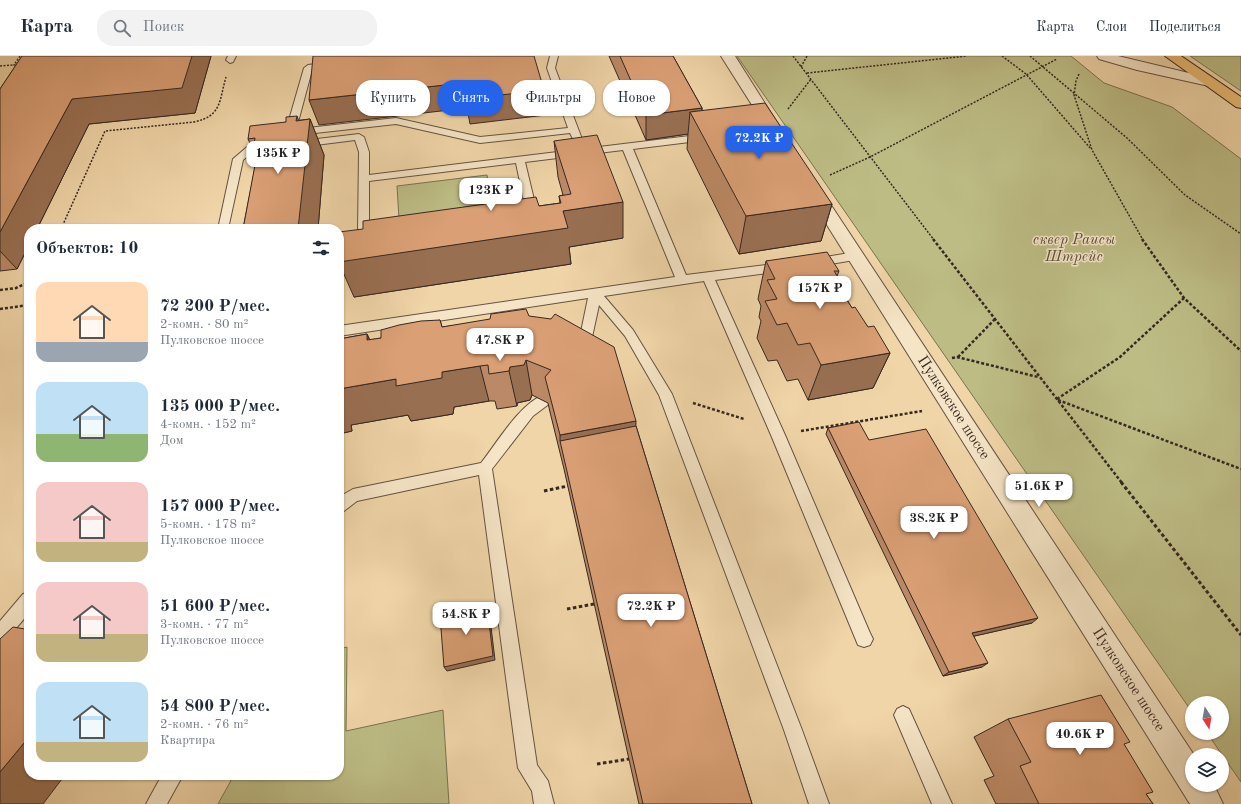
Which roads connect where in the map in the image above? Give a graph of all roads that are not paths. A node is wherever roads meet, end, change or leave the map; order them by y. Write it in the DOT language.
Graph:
graph roads {
  1 [pos="554,56"];
  2 [pos="728,56"];
  3 [pos="1104,56"];
  4 [pos="1172,56"];
  5 [pos="338,65"];
  6 [pos="1209,82"];
  7 [pos="1241,104"];
  8 [pos="573,130"];
  9 [pos="772,131"];
  10 [pos="714,136"];
  11 [pos="627,147"];
  12 [pos="582,153"];
  13 [pos="520,161"];
  14 [pos="805,177"];
  15 [pos="363,179"];
  16 [pos="508,211"];
  17 [pos="224,224"];
  18 [pos="386,227"];
  19 [pos="856,256"];
  20 [pos="708,277"];
  21 [pos="682,280"];
  22 [pos="595,293"];
  23 [pos="344,330"];
  24 [pos="581,363"];
  25 [pos="544,400"];
  26 [pos="485,468"];
  27 [pos="344,502"];
  28 [pos="24,606"];
  29 [pos="0,634"];
  30 [pos="864,639"];
  31 [pos="903,716"];
  32 [pos="1185,768"];
  33 [pos="170,780"];
  34 [pos="1200,792"];
  35 [pos="156,804"];
  36 [pos="544,804"];
  37 [pos="819,804"];
  38 [pos="942,804"];
  39 [pos="1208,804"];
  1 -- 8 [label="lane"];
  2 -- 9 [label="street"];
  3 -- 6 [label="street"];
  4 -- 6 [label="main road"];
  5 -- 8 [label="lane"];
  6 -- 7 [label="main road"];
  8 -- 12 [label="lane"];
  10 -- 11 [label="lane"];
  11 -- 12 [label="lane"];
  11 -- 21 [label="lane"];
  12 -- 13 [label="lane"];
  13 -- 15 [label="lane"];
  13 -- 16 [label="lane"];
  14 -- 19 [label="street, Пулковское шоссе"];
  15 -- 17 [label="lane"];
  15 -- 18 [label="lane"];
  19 -- 20 [label="lane"];
  19 -- 32 [label="street, Пулковское шоссе"];
  20 -- 21 [label="lane"];
  20 -- 30 [label="lane"];
  21 -- 22 [label="lane"];
  22 -- 23 [label="lane"];
  22 -- 24 [label="lane"];
  22 -- 37 [label="lane"];
  25 -- 26 [label="lane"];
  26 -- 27 [label="lane"];
  26 -- 36 [label="lane"];
  28 -- 29 [label="lane"];
  31 -- 38 [label="lane"];
  33 -- 35 [label="lane"];
  34 -- 39 [label="street"];
}
